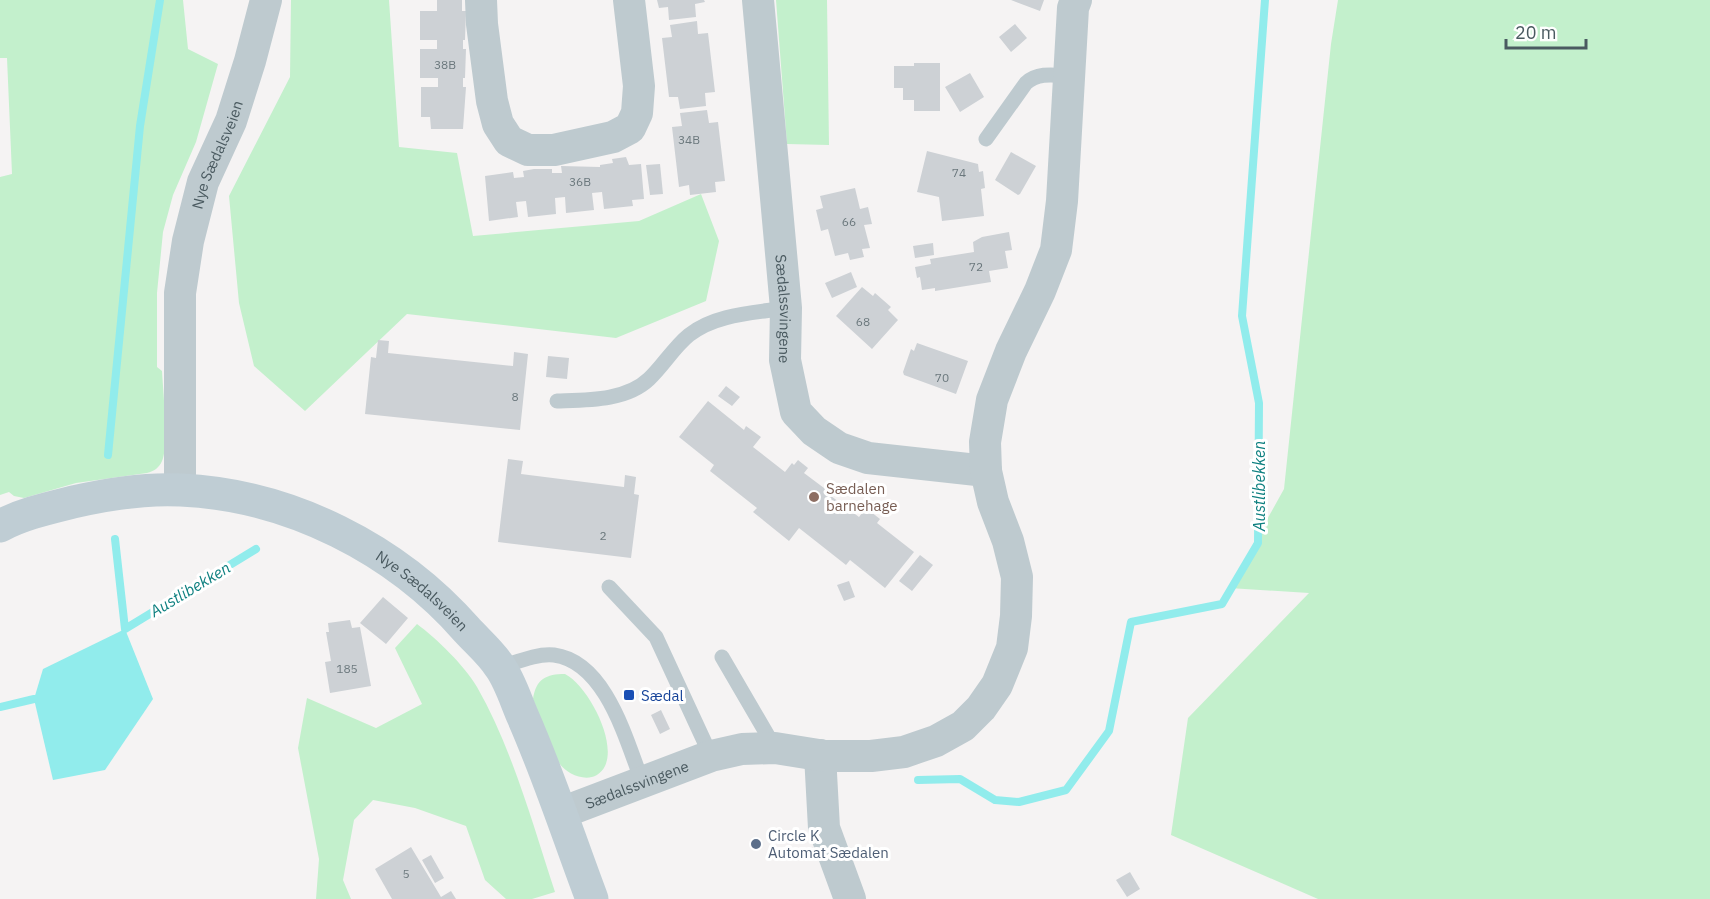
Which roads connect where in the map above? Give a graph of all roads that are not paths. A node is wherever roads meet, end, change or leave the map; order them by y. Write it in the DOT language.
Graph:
graph roads {
  1 [pos="266,0"];
  2 [pos="481,0"];
  3 [pos="629,0"];
  4 [pos="758,0"];
  5 [pos="1076,0"];
  6 [pos="1070,76"];
  7 [pos="986,139"];
  8 [pos="786,308"];
  9 [pos="557,401"];
  10 [pos="986,471"];
  11 [pos="180,489"];
  12 [pos="0,526"];
  13 [pos="609,587"];
  14 [pos="722,657"];
  15 [pos="501,667"];
  16 [pos="775,748"];
  17 [pos="820,755"];
  18 [pos="711,756"];
  19 [pos="642,781"];
  20 [pos="561,813"];
  21 [pos="592,899"];
  22 [pos="850,899"];
  1 -- 11 [label="street, Nye Sædalsveien"];
  2 -- 3 [label="street"];
  4 -- 8 [label="street, Sædalssvingene"];
  5 -- 6 [label="street, Sædalssvingene"];
  6 -- 7 [label="lane"];
  6 -- 10 [label="street, Sædalssvingene"];
  8 -- 9 [label="lane"];
  8 -- 10 [label="street, Sædalssvingene"];
  10 -- 17 [label="street, Sædalssvingene"];
  11 -- 12 [label="main road, Nye Sædalsveien"];
  11 -- 15 [label="main road, Nye Sædalsveien"];
  13 -- 18 [label="lane"];
  14 -- 16 [label="lane"];
  15 -- 19 [label="lane"];
  15 -- 20 [label="main road, Nye Sædalsveien"];
  16 -- 17 [label="street, Sædalssvingene"];
  16 -- 18 [label="street, Sædalssvingene"];
  17 -- 22 [label="street"];
  18 -- 19 [label="street, Sædalssvingene"];
  19 -- 20 [label="street, Sædalssvingene"];
  20 -- 21 [label="main road, Nye Sædalsveien"];
}
